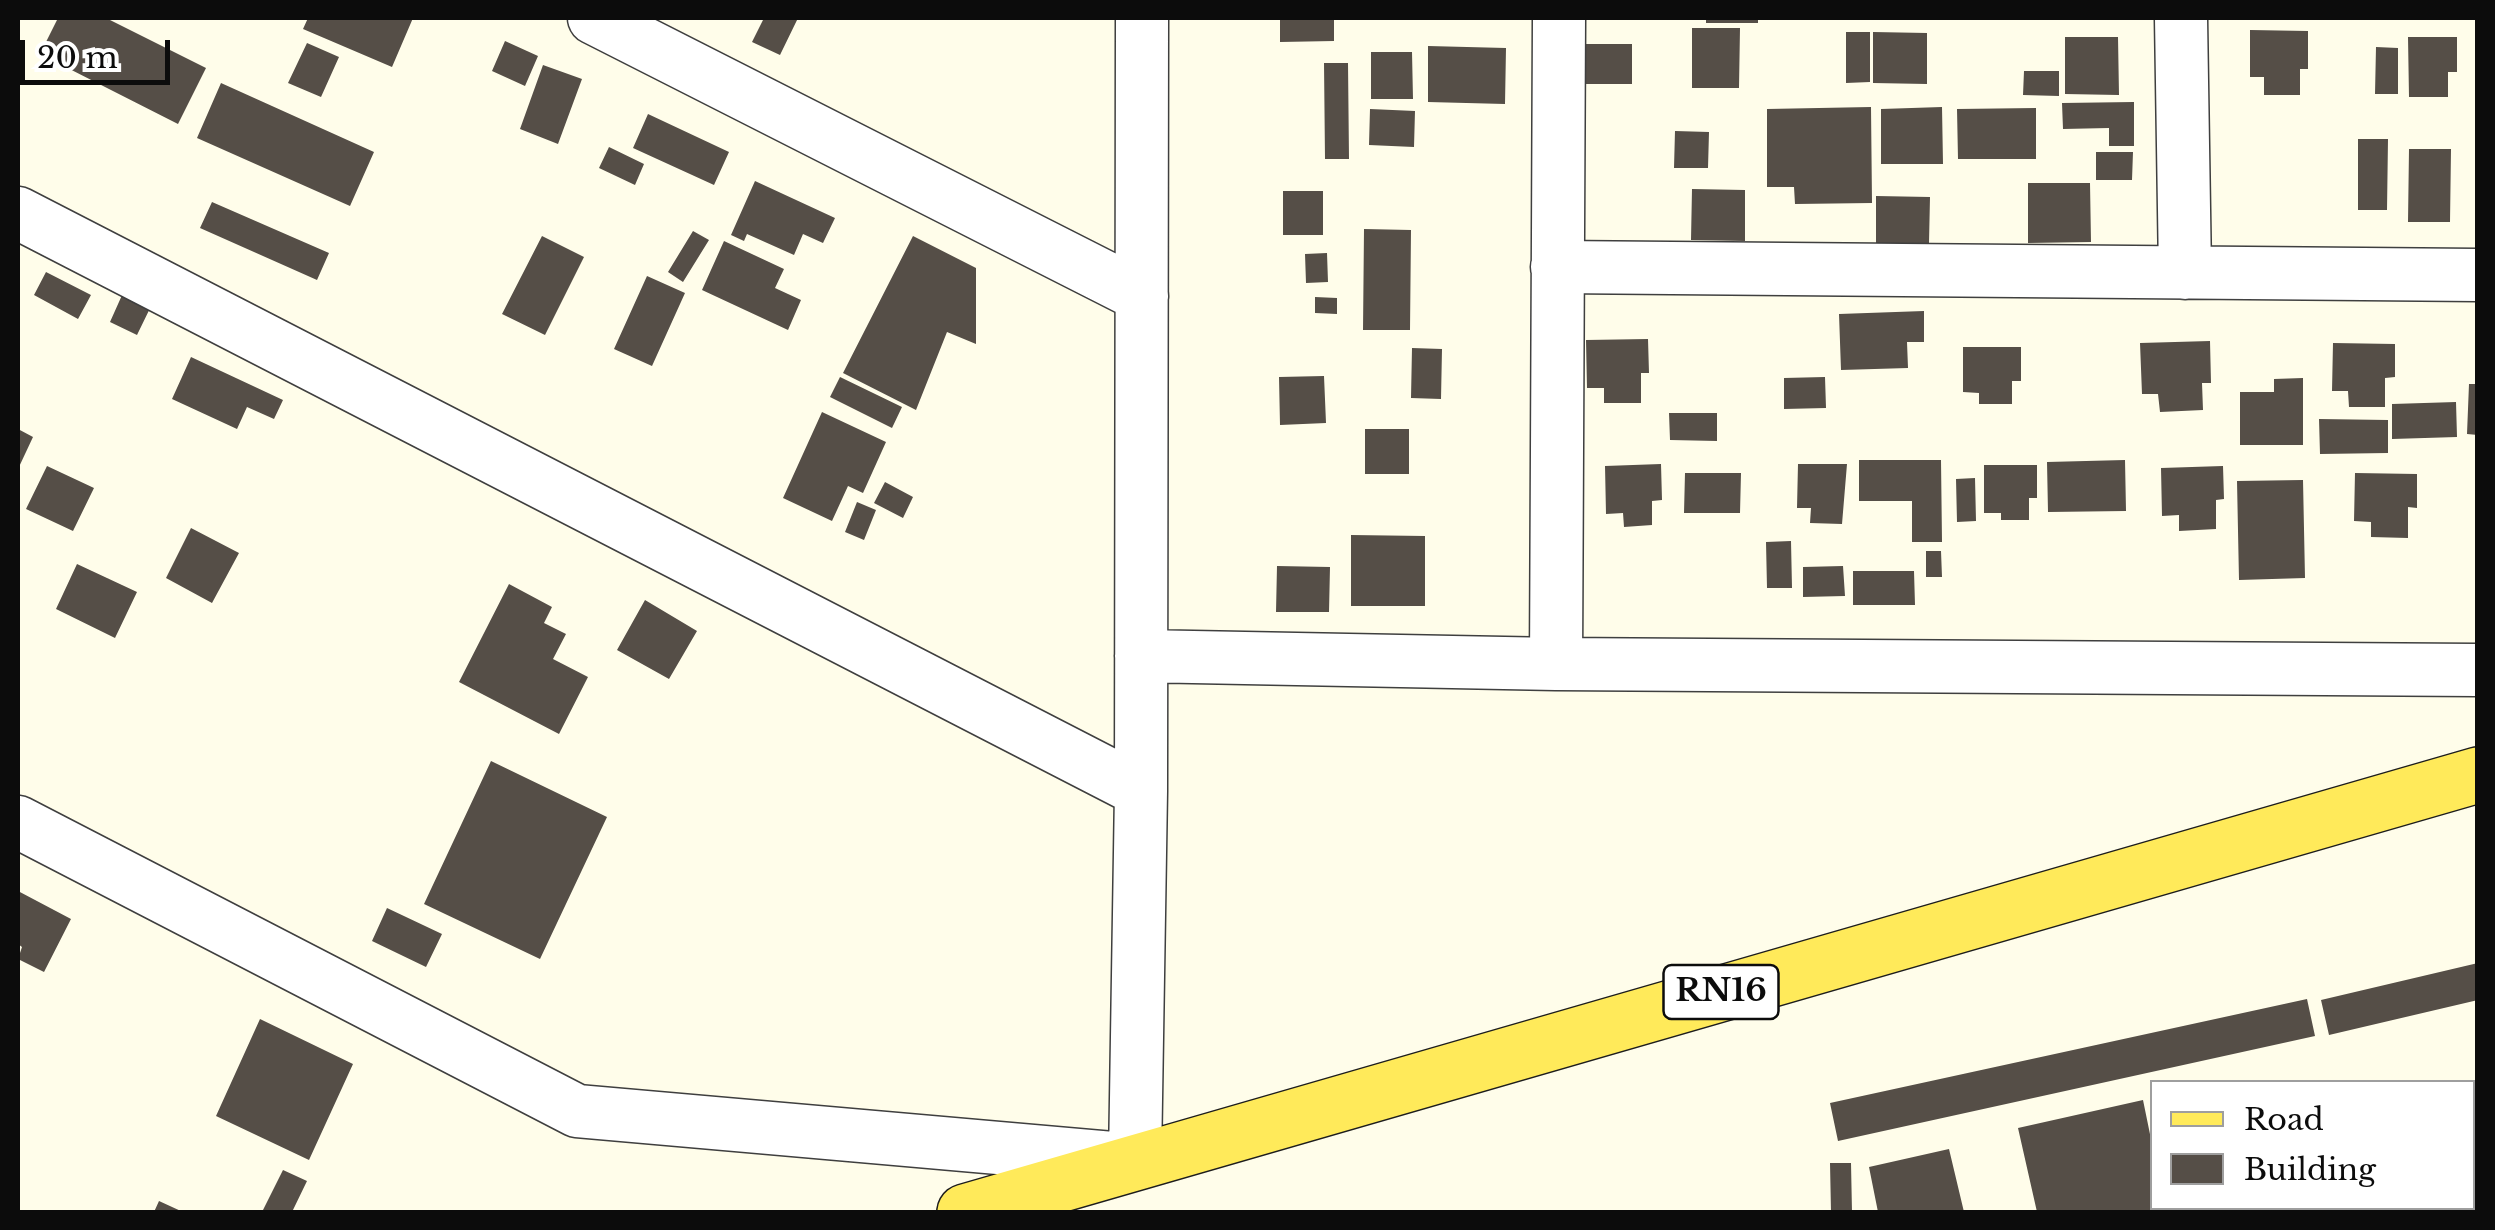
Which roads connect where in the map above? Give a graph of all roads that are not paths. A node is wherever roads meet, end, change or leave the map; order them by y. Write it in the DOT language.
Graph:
graph roads {
  1 [pos="594,18"];
  2 [pos="1142,18"];
  3 [pos="1559,18"];
  4 [pos="2181,18"];
  5 [pos="18,212"];
  6 [pos="1557,267"];
  7 [pos="2185,273"];
  8 [pos="2478,276"];
  9 [pos="1142,296"];
  10 [pos="1142,656"];
  11 [pos="1556,664"];
  12 [pos="2478,670"];
  13 [pos="2478,775"];
  14 [pos="1141,790"];
  15 [pos="18,822"];
  16 [pos="1136,1160"];
  17 [pos="965,1212"];
  1 -- 9 [label="street"];
  2 -- 9 [label="street"];
  3 -- 6 [label="street"];
  4 -- 7 [label="street"];
  5 -- 14 [label="street"];
  6 -- 7 [label="street"];
  6 -- 11 [label="street"];
  7 -- 8 [label="street"];
  9 -- 10 [label="street"];
  10 -- 11 [label="street"];
  10 -- 14 [label="street"];
  11 -- 12 [label="street"];
  13 -- 16 [label="main road, RN16"];
  14 -- 16 [label="street"];
  15 -- 16 [label="street"];
  16 -- 17 [label="main road, RN16"];
}
